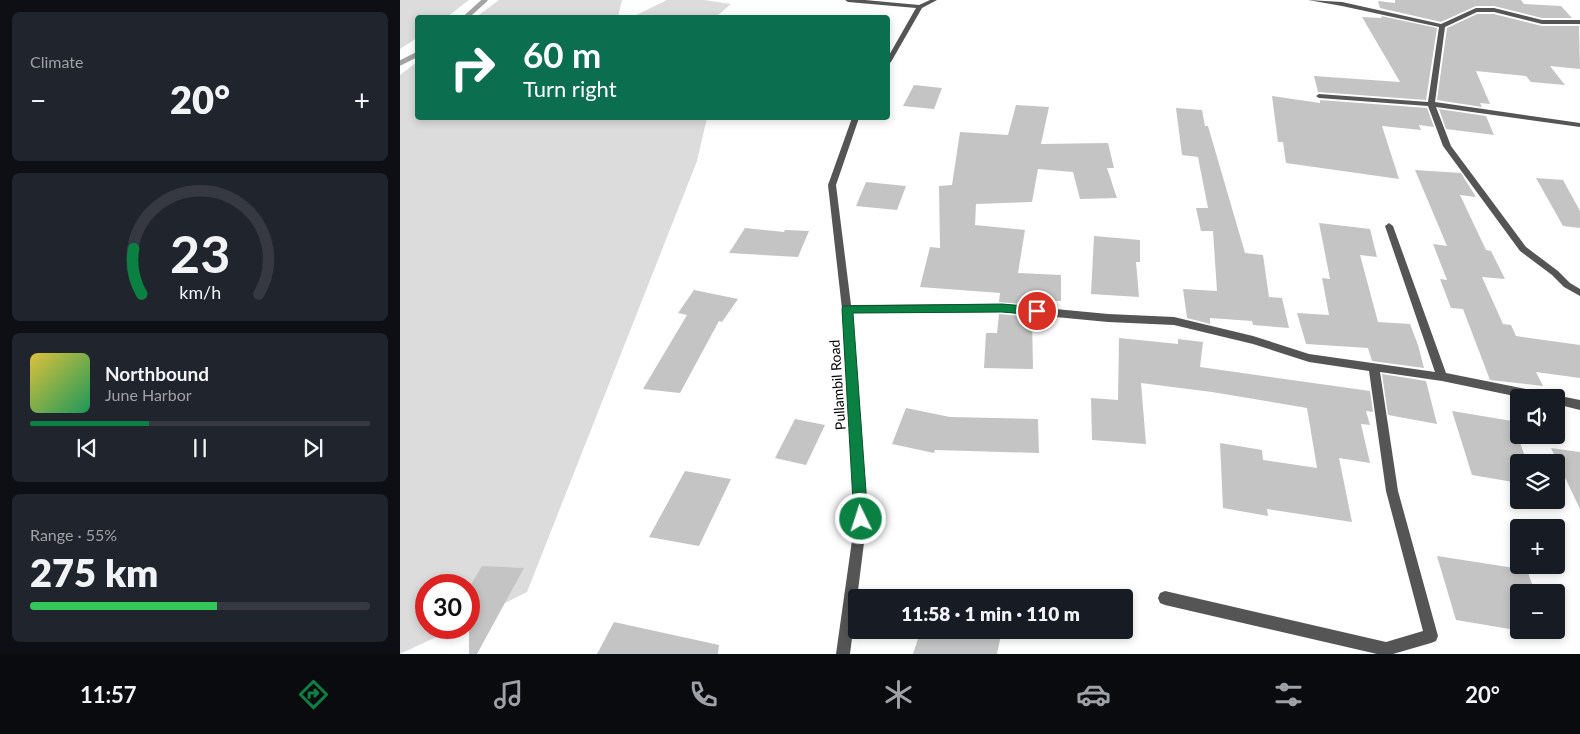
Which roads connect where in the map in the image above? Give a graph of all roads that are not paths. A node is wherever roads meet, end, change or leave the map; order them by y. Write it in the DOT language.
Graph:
graph roads {
  1 [pos="848,0"];
  2 [pos="934,0"];
  3 [pos="1311,0"];
  4 [pos="920,7"];
  5 [pos="1580,22"];
  6 [pos="1442,26"];
  7 [pos="890,59"];
  8 [pos="1319,96"];
  9 [pos="1431,104"];
  10 [pos="854,120"];
  11 [pos="1580,125"];
  12 [pos="1389,226"];
  13 [pos="1580,293"];
  14 [pos="847,309"];
  15 [pos="1374,367"];
  16 [pos="1442,377"];
  17 [pos="1510,390"];
  18 [pos="1565,401"];
  19 [pos="1580,405"];
  20 [pos="1165,598"];
  21 [pos="843,654"];
  1 -- 4 [label="street"];
  2 -- 4 [label="street"];
  3 -- 6 [label="street"];
  4 -- 7 [label="street"];
  5 -- 6 [label="street"];
  6 -- 9 [label="street"];
  8 -- 9 [label="street"];
  9 -- 11 [label="street"];
  9 -- 13 [label="street"];
  10 -- 14 [label="street, Pullambil Road"];
  12 -- 16 [label="street"];
  14 -- 15 [label="street"];
  14 -- 21 [label="street, Pullambil Road"];
  15 -- 16 [label="street"];
  15 -- 20 [label="street"];
  16 -- 17 [label="street"];
  18 -- 19 [label="street"];
}
